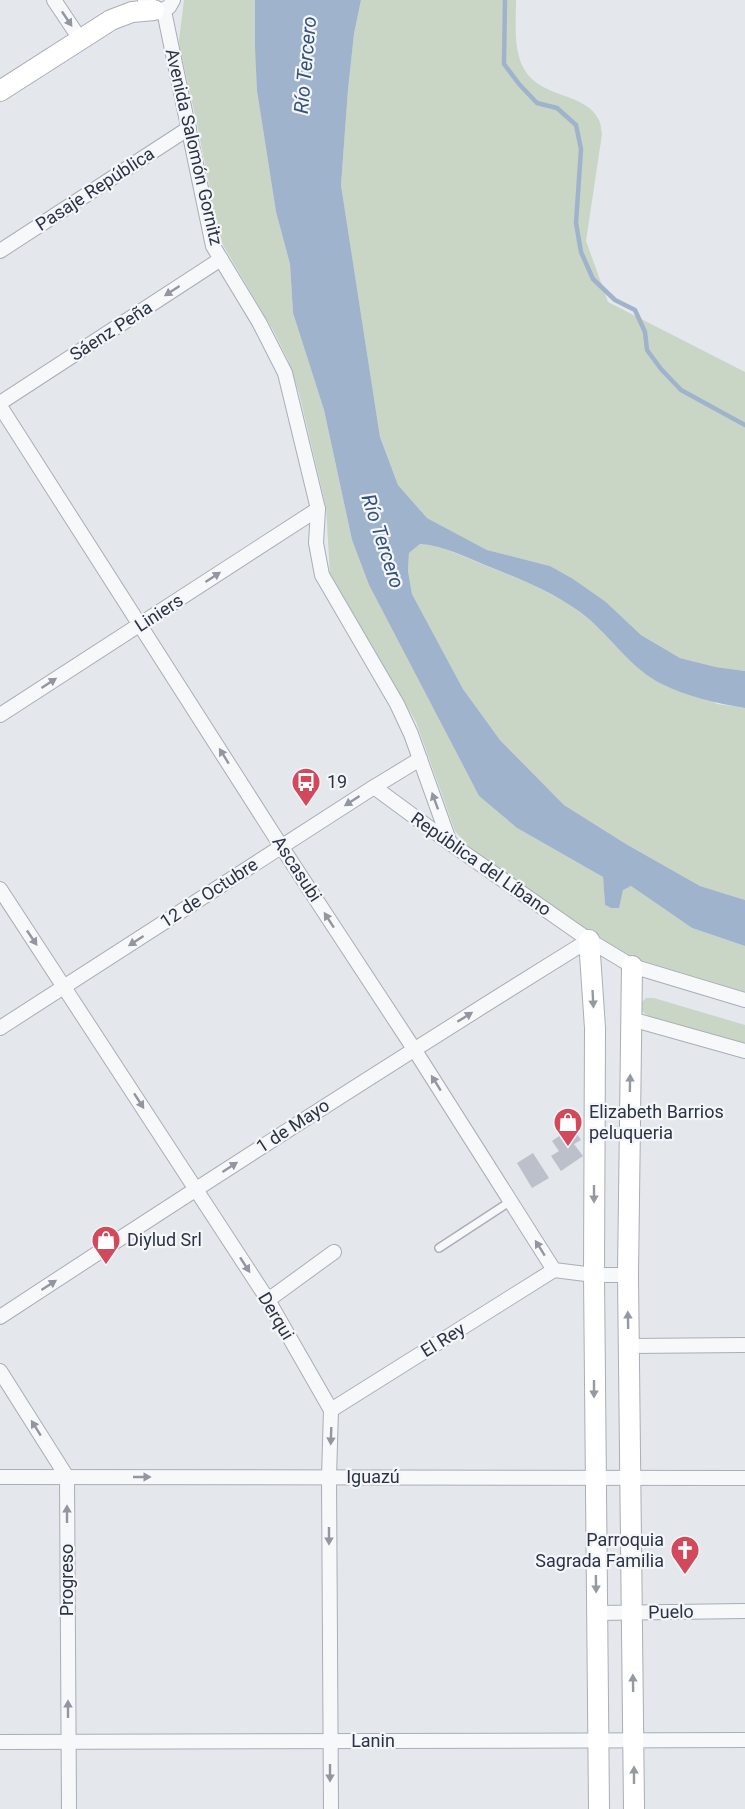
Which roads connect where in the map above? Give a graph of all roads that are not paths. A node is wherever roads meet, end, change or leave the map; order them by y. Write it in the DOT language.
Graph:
graph roads {
  1 [pos="54,0"];
  2 [pos="134,0"];
  3 [pos="159,5"];
  4 [pos="111,20"];
  5 [pos="80,39"];
  6 [pos="0,91"];
  7 [pos="189,128"];
  8 [pos="0,250"];
  9 [pos="221,259"];
  10 [pos="0,404"];
  11 [pos="318,509"];
  12 [pos="141,625"];
  13 [pos="0,715"];
  14 [pos="420,759"];
  15 [pos="374,787"];
  16 [pos="450,843"];
  17 [pos="281,846"];
  18 [pos="0,889"];
  19 [pos="589,940"];
  20 [pos="632,966"];
  21 [pos="65,987"];
  22 [pos="745,1000"];
  23 [pos="631,1019"];
  24 [pos="0,1028"];
  25 [pos="414,1049"];
  26 [pos="745,1051"];
  27 [pos="195,1189"];
  28 [pos="511,1201"];
  29 [pos="439,1248"];
  30 [pos="334,1251"];
  31 [pos="554,1270"];
  32 [pos="594,1275"];
  33 [pos="628,1275"];
  34 [pos="268,1300"];
  35 [pos="0,1317"];
  36 [pos="745,1345"];
  37 [pos="629,1346"];
  38 [pos="0,1371"];
  39 [pos="331,1410"];
  40 [pos="0,1477"];
  41 [pos="67,1477"];
  42 [pos="329,1477"];
  43 [pos="745,1478"];
  44 [pos="595,1479"];
  45 [pos="631,1479"];
  46 [pos="745,1611"];
  47 [pos="597,1612"];
  48 [pos="633,1613"];
  49 [pos="745,1740"];
  50 [pos="330,1741"];
  51 [pos="598,1741"];
  52 [pos="634,1741"];
  53 [pos="0,1742"];
  54 [pos="68,1742"];
  55 [pos="69,1809"];
  56 [pos="331,1809"];
  57 [pos="598,1809"];
  58 [pos="634,1809"];
  1 -- 5 [label="street, one-way"];
  2 -- 4 [label="main road"];
  3 -- 4 [label="main road"];
  3 -- 7 [label="street, Avenida Salomón Gornitz"];
  4 -- 5 [label="main road"];
  5 -- 6 [label="main road"];
  7 -- 8 [label="street, Pasaje República"];
  7 -- 9 [label="street, Avenida Salomón Gornitz"];
  9 -- 10 [label="street, Sáenz Peña, one-way"];
  9 -- 11 [label="street, Avenida Salomón Gornitz"];
  10 -- 12 [label="street, Ascasubi"];
  12 -- 11 [label="street, Liniers, one-way"];
  11 -- 14 [label="street, Avenida Salomón Gornitz"];
  13 -- 12 [label="street, Liniers, one-way"];
  17 -- 12 [label="street, Ascasubi, one-way"];
  14 -- 15 [label="street, 12 de Octubre"];
  16 -- 14 [label="street, Avenida Salomón Gornitz, one-way"];
  15 -- 16 [label="street, República del Líbano"];
  15 -- 17 [label="street, 12 de Octubre, one-way"];
  16 -- 19 [label="street, República del Líbano"];
  17 -- 21 [label="street, 12 de Octubre, one-way"];
  25 -- 17 [label="street, Ascasubi, one-way"];
  18 -- 21 [label="street, Derqui, one-way"];
  19 -- 20 [label="street"];
  25 -- 19 [label="street, 1 de Mayo, one-way"];
  19 -- 32 [label="main road, one-way"];
  20 -- 22 [label="street"];
  20 -- 23 [label="main road"];
  21 -- 24 [label="street, 12 de Octubre"];
  21 -- 27 [label="street, Derqui, one-way"];
  23 -- 26 [label="street"];
  33 -- 23 [label="main road, one-way"];
  27 -- 25 [label="street, 1 de Mayo, one-way"];
  28 -- 25 [label="street, Ascasubi, one-way"];
  27 -- 34 [label="street, Derqui, one-way"];
  35 -- 27 [label="street, 1 de Mayo, one-way"];
  28 -- 29 [label="lane"];
  31 -- 28 [label="street, Ascasubi, one-way"];
  30 -- 34 [label="street"];
  31 -- 32 [label="street"];
  31 -- 39 [label="street, El Rey"];
  32 -- 33 [label="street"];
  32 -- 44 [label="main road, one-way"];
  37 -- 33 [label="main road, one-way"];
  34 -- 39 [label="street, Derqui"];
  36 -- 37 [label="street"];
  37 -- 45 [label="main road"];
  41 -- 38 [label="street, one-way"];
  39 -- 42 [label="street, one-way"];
  40 -- 41 [label="street, Iguazú"];
  41 -- 42 [label="street, Iguazú, one-way"];
  54 -- 41 [label="street, Progreso, one-way"];
  42 -- 44 [label="street, Iguazú"];
  42 -- 50 [label="street, one-way"];
  43 -- 45 [label="street, Iguazú"];
  44 -- 45 [label="street, Iguazú"];
  44 -- 47 [label="main road, one-way"];
  45 -- 48 [label="main road"];
  46 -- 48 [label="street, Puelo"];
  47 -- 48 [label="street, Puelo"];
  47 -- 51 [label="main road"];
  52 -- 48 [label="main road, one-way"];
  49 -- 52 [label="street, Lanin"];
  50 -- 51 [label="street, Lanin"];
  50 -- 54 [label="street, Lanin"];
  50 -- 56 [label="street, one-way"];
  51 -- 52 [label="street, Lanin"];
  51 -- 57 [label="main road"];
  58 -- 52 [label="main road, one-way"];
  53 -- 54 [label="street, Lanin"];
  54 -- 55 [label="street, Progreso"];
}
